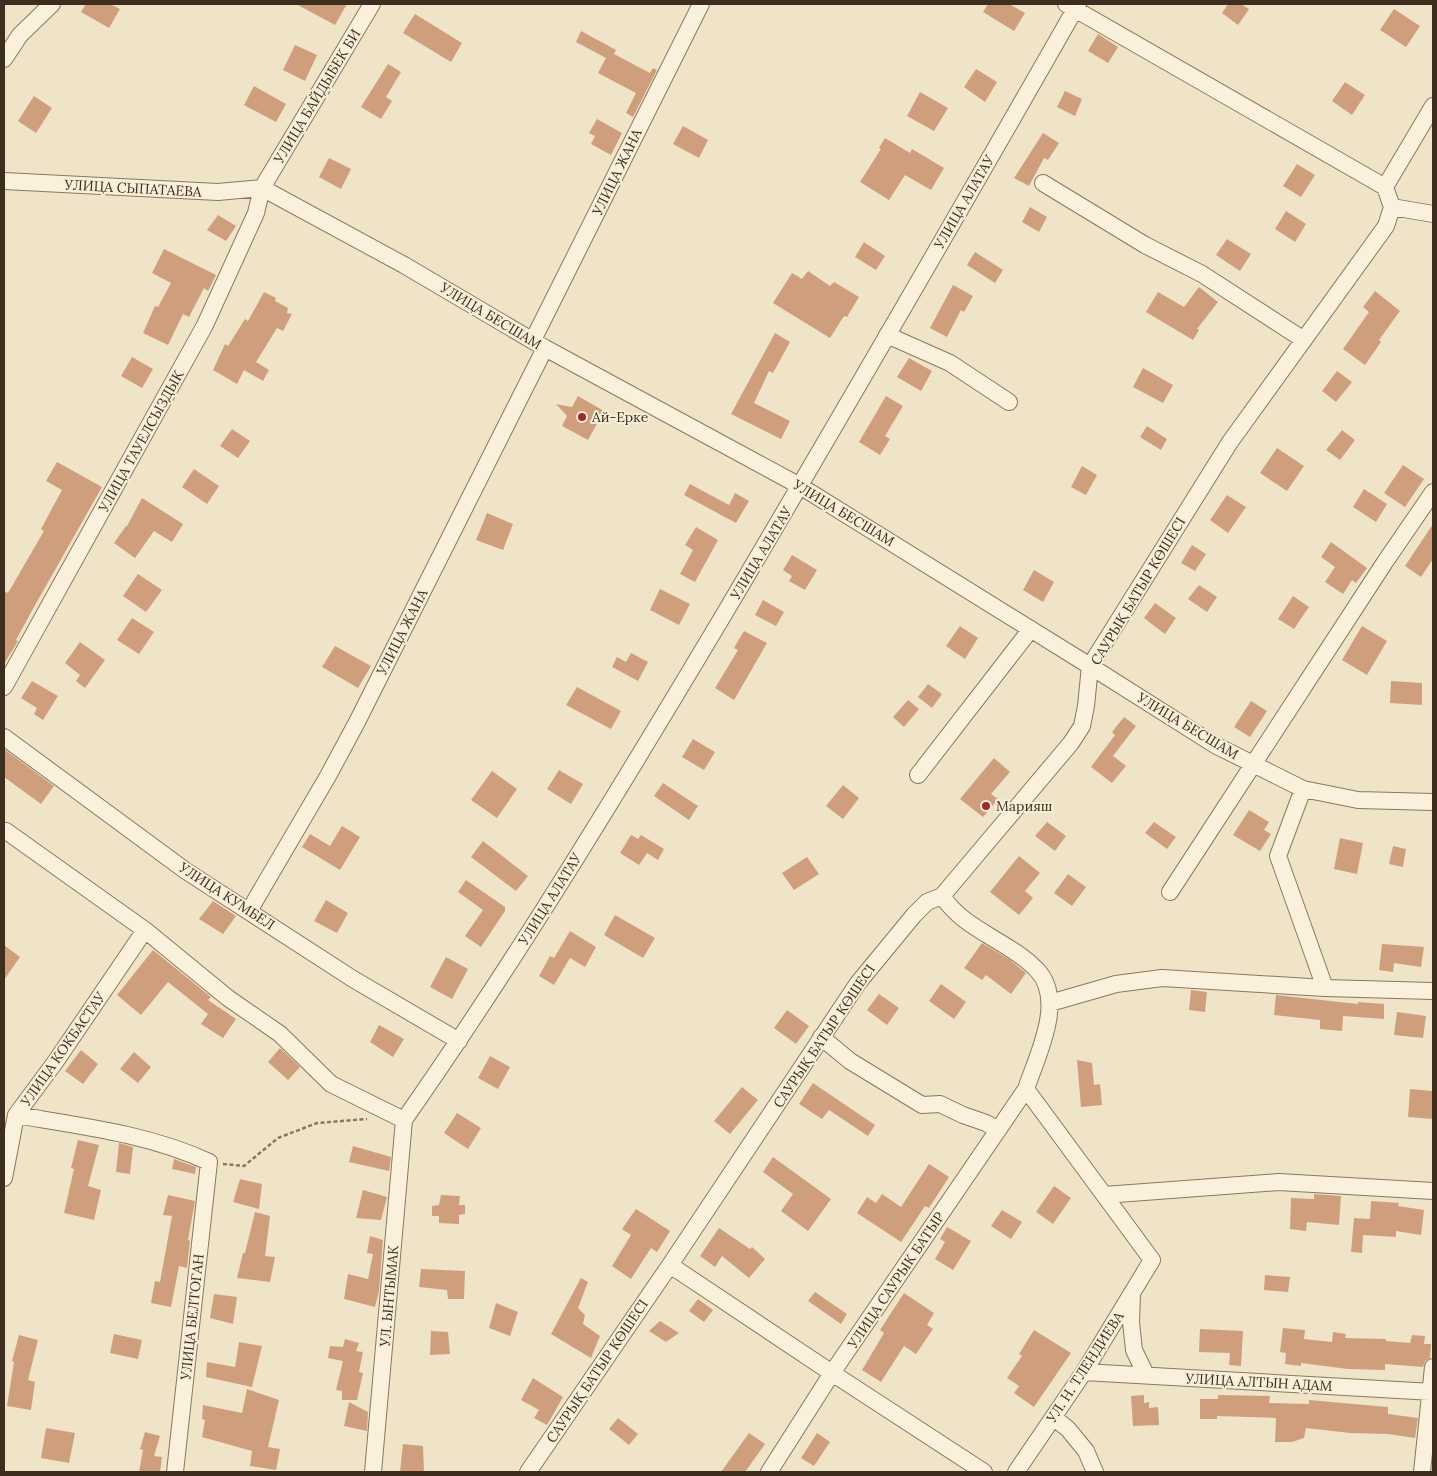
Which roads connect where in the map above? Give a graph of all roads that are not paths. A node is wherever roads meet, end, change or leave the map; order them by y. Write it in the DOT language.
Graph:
graph roads {
  1 [pos="52,4"];
  2 [pos="372,4"];
  3 [pos="701,4"];
  4 [pos="1073,6"];
  5 [pos="4,59"];
  6 [pos="1433,106"];
  7 [pos="4,182"];
  8 [pos="1043,183"];
  9 [pos="1385,187"];
  10 [pos="262,188"];
  11 [pos="1392,207"];
  12 [pos="1433,214"];
  13 [pos="887,335"];
  14 [pos="1304,340"];
  15 [pos="539,344"];
  16 [pos="1010,402"];
  17 [pos="800,486"];
  18 [pos="1433,492"];
  19 [pos="1031,629"];
  20 [pos="1090,666"];
  21 [pos="4,687"];
  22 [pos="4,737"];
  23 [pos="1254,765"];
  24 [pos="918,775"];
  25 [pos="1303,788"];
  26 [pos="1433,802"];
  27 [pos="6,831"];
  28 [pos="1170,892"];
  29 [pos="942,896"];
  30 [pos="249,911"];
  31 [pos="145,930"];
  32 [pos="1325,988"];
  33 [pos="1433,991"];
  34 [pos="1050,1003"];
  35 [pos="821,1037"];
  36 [pos="459,1041"];
  37 [pos="1026,1089"];
  38 [pos="16,1115"];
  39 [pos="404,1120"];
  40 [pos="998,1130"];
  41 [pos="4,1178"];
  42 [pos="1433,1191"];
  43 [pos="1104,1195"];
  44 [pos="670,1265"];
  45 [pos="1133,1291"];
  46 [pos="1433,1367"];
  47 [pos="1084,1372"];
  48 [pos="832,1374"];
  49 [pos="1146,1375"];
  50 [pos="1432,1392"];
  51 [pos="1053,1417"];
  52 [pos="175,1472"];
  53 [pos="373,1472"];
  54 [pos="528,1472"];
  55 [pos="769,1472"];
  56 [pos="984,1472"];
  57 [pos="1016,1472"];
  58 [pos="1095,1472"];
  59 [pos="1422,1472"];
  1 -- 5 [label="street"];
  2 -- 10 [label="street, УЛИЦА БАЙДЫБЕК БИ"];
  3 -- 15 [label="street, УЛИЦА ЖАНА"];
  4 -- 9 [label="street"];
  4 -- 13 [label="street, УЛИЦА АЛАТАУ"];
  6 -- 9 [label="street"];
  7 -- 10 [label="street, УЛИЦА СЫПАТАЕВА"];
  8 -- 14 [label="street"];
  9 -- 11 [label="street"];
  10 -- 15 [label="street, УЛИЦА БЕСШАМ"];
  10 -- 21 [label="street, УЛИЦА ТАУЕЛСЫЗДЫК"];
  11 -- 12 [label="street"];
  11 -- 14 [label="street, САУРЫҚ БАТЫР КӨШЕСІ"];
  13 -- 16 [label="street"];
  13 -- 17 [label="street, УЛИЦА АЛАТАУ"];
  14 -- 20 [label="street, САУРЫҚ БАТЫР КӨШЕСІ"];
  15 -- 17 [label="street, УЛИЦА БЕСШАМ"];
  15 -- 30 [label="street, УЛИЦА ЖАНА"];
  17 -- 19 [label="street, УЛИЦА БЕСШАМ"];
  17 -- 36 [label="street, УЛИЦА АЛАТАУ"];
  18 -- 23 [label="street"];
  19 -- 20 [label="street, УЛИЦА БЕСШАМ"];
  19 -- 24 [label="street"];
  20 -- 23 [label="street, УЛИЦА БЕСШАМ"];
  20 -- 29 [label="street, САУРЫҚ БАТЫР КӨШЕСІ"];
  22 -- 30 [label="street, УЛИЦА КУМБЕЛ"];
  23 -- 25 [label="street, УЛИЦА БЕСШАМ"];
  23 -- 28 [label="street"];
  25 -- 26 [label="street, УЛИЦА БЕСШАМ"];
  25 -- 32 [label="street"];
  27 -- 31 [label="street"];
  29 -- 34 [label="street"];
  29 -- 35 [label="street, САУРЫҚ БАТЫР КӨШЕСІ"];
  30 -- 36 [label="street, УЛИЦА КУМБЕЛ"];
  31 -- 38 [label="street, УЛИЦА КОКБАСТАУ"];
  31 -- 39 [label="street"];
  32 -- 33 [label="street"];
  32 -- 34 [label="street"];
  34 -- 37 [label="street, УЛИЦА САУРЫК БАТЫР"];
  35 -- 40 [label="street"];
  35 -- 44 [label="street, САУРЫҚ БАТЫР КӨШЕСІ"];
  36 -- 39 [label="street, УЛИЦА АЛАТАУ"];
  37 -- 40 [label="street, УЛИЦА САУРЫК БАТЫР"];
  37 -- 43 [label="street"];
  38 -- 41 [label="street, УЛИЦА КОКБАСТАУ"];
  38 -- 52 [label="street, УЛИЦА БЕЛТОГАН"];
  39 -- 53 [label="street, УЛ. ЫНТЫМАК"];
  40 -- 48 [label="street, УЛИЦА САУРЫК БАТЫР"];
  42 -- 43 [label="street"];
  43 -- 45 [label="street, УЛ. Н. ТЛЕНДИЕВА"];
  44 -- 48 [label="street"];
  44 -- 54 [label="street, САУРЫҚ БАТЫР КӨШЕСІ"];
  45 -- 47 [label="street, УЛ. Н. ТЛЕНДИЕВА"];
  45 -- 49 [label="street"];
  46 -- 50 [label="street"];
  47 -- 49 [label="street, УЛИЦА АЛТЫН АДАМ"];
  47 -- 51 [label="street, УЛ. Н. ТЛЕНДИЕВА"];
  48 -- 55 [label="street, УЛИЦА САУРЫК БАТЫР"];
  48 -- 56 [label="street"];
  49 -- 50 [label="street, УЛИЦА АЛТЫН АДАМ"];
  50 -- 59 [label="street"];
  51 -- 57 [label="street, УЛ. Н. ТЛЕНДИЕВА"];
  51 -- 58 [label="street"];
}
